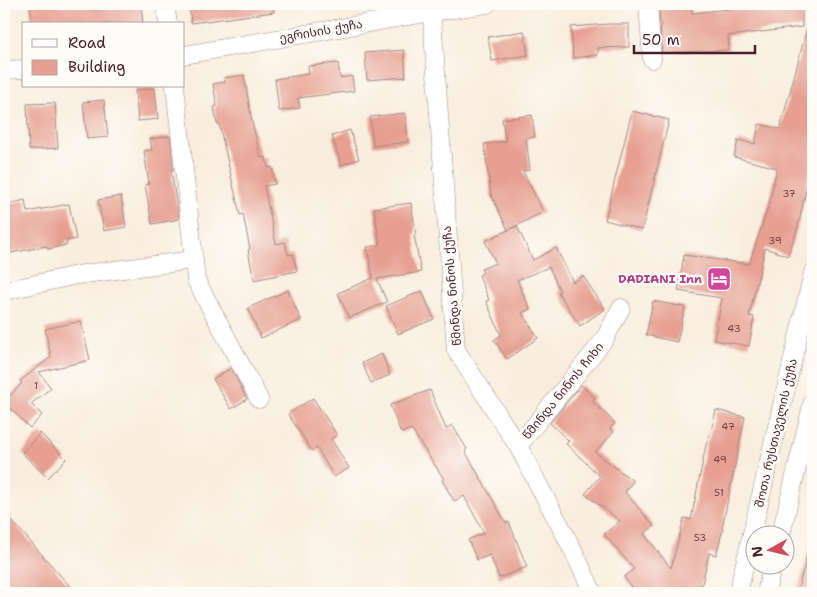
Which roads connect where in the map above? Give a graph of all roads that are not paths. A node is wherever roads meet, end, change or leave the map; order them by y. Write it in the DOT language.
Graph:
graph roads {
  1 [pos="165,4"];
  2 [pos="487,4"];
  3 [pos="648,4"];
  4 [pos="431,8"];
  5 [pos="168,22"];
  6 [pos="185,55"];
  7 [pos="652,59"];
  8 [pos="22,69"];
  9 [pos="4,70"];
  10 [pos="175,88"];
  11 [pos="193,260"];
  12 [pos="813,273"];
  13 [pos="4,291"];
  14 [pos="621,308"];
  15 [pos="258,399"];
  16 [pos="813,401"];
  17 [pos="518,446"];
  18 [pos="783,524"];
  19 [pos="771,574"];
  20 [pos="592,593"];
  21 [pos="738,593"];
  22 [pos="766,593"];
  1 -- 5 [label="street"];
  2 -- 4 [label="street, ეგრისის ქუჩა"];
  3 -- 7 [label="street"];
  4 -- 6 [label="street, ეგრისის ქუჩა"];
  4 -- 17 [label="street, წმინდა ნინოს ქუჩა"];
  8 -- 9 [label="street"];
  10 -- 11 [label="street"];
  11 -- 13 [label="street"];
  11 -- 15 [label="street"];
  12 -- 21 [label="street, შოთა რუსთაველის ქუჩა"];
  14 -- 17 [label="street, წმინდა ნინოს ჩიხი"];
  16 -- 18 [label="street"];
  17 -- 20 [label="street, წმინდა ნინოს ქუჩა"];
  19 -- 22 [label="street"];
}
